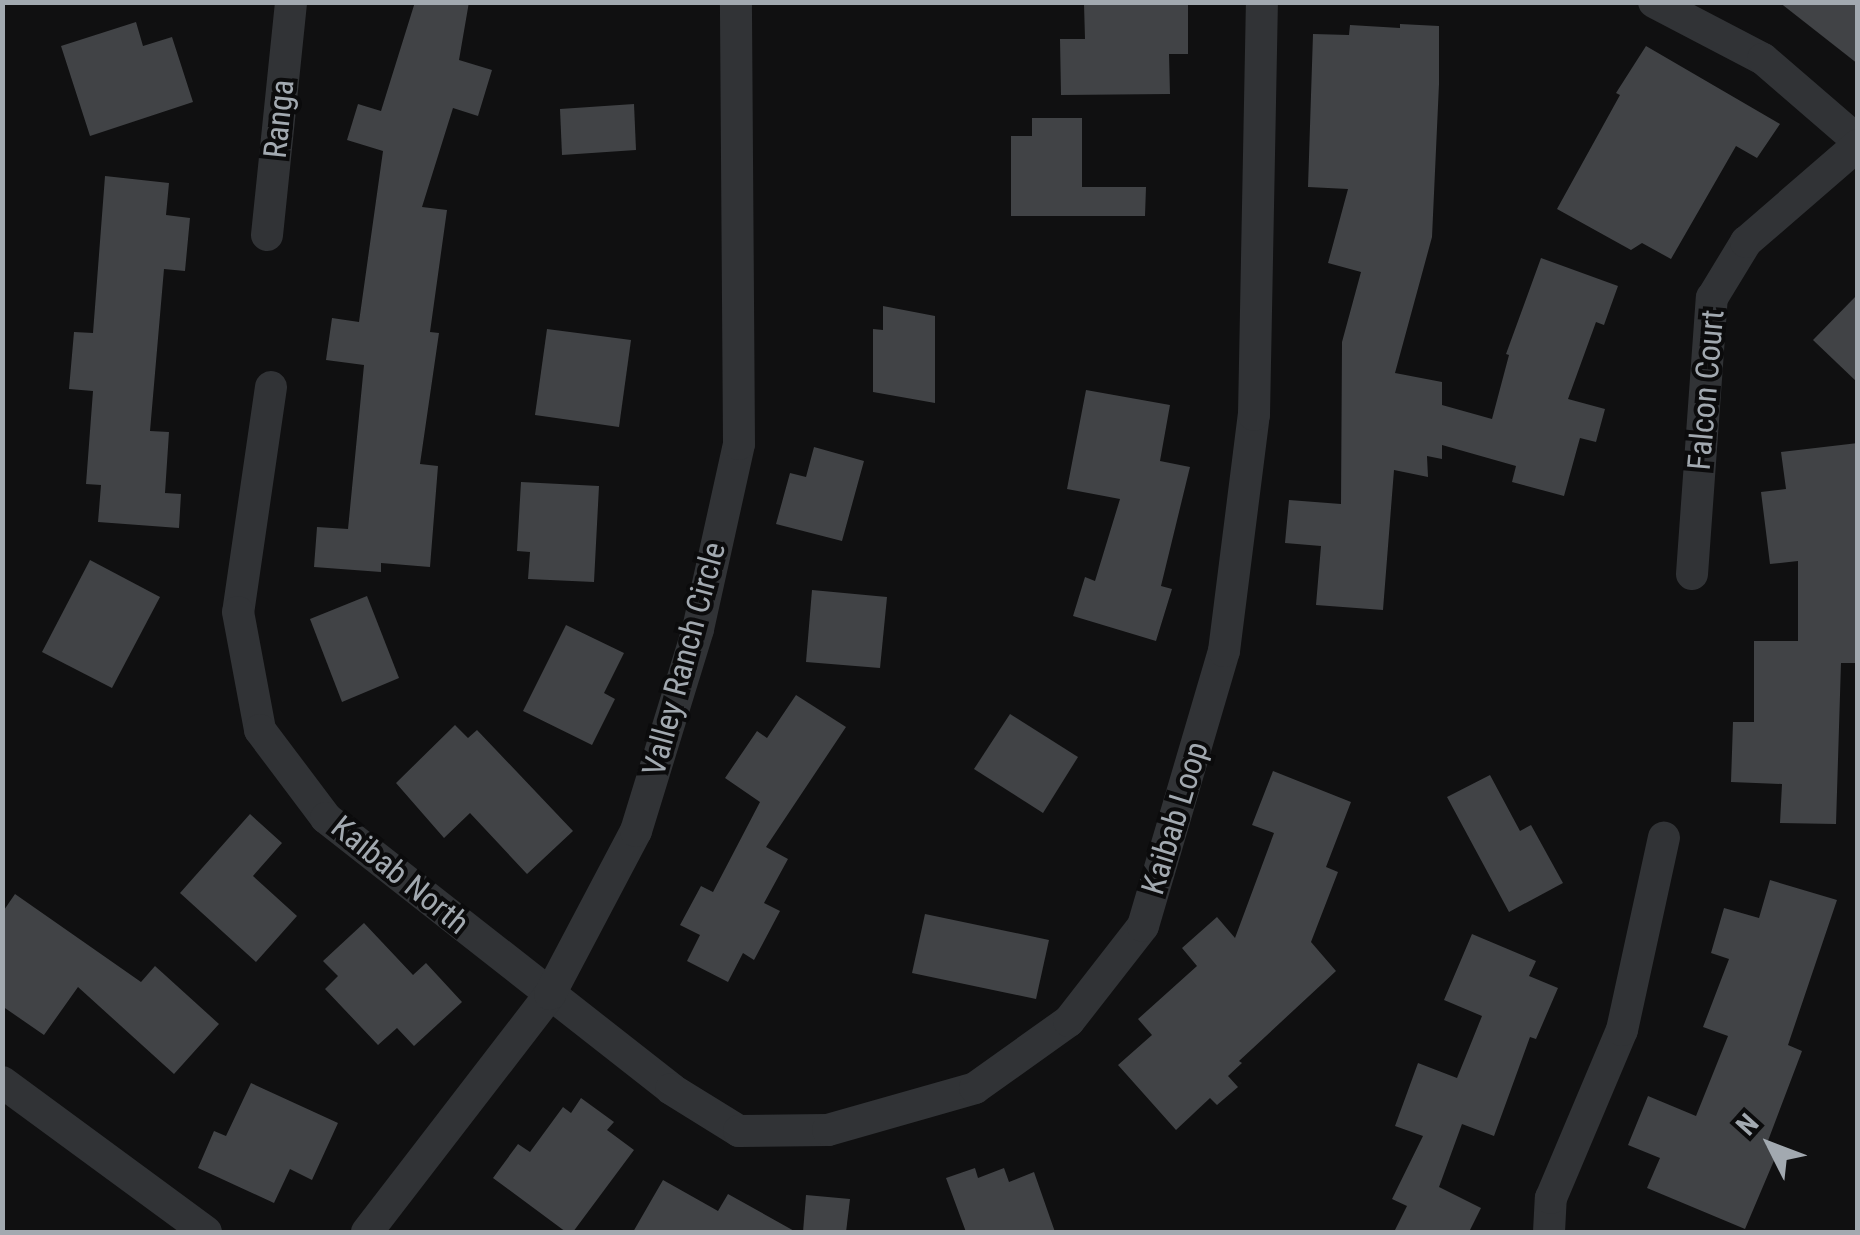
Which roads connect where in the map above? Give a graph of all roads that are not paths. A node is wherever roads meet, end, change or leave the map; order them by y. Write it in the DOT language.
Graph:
graph roads {
  1 [pos="292,2"];
  2 [pos="736,2"];
  3 [pos="1262,2"];
  4 [pos="1654,2"];
  5 [pos="1858,143"];
  6 [pos="267,235"];
  7 [pos="272,387"];
  8 [pos="1692,574"];
  9 [pos="1664,838"];
  10 [pos="550,994"];
  11 [pos="2,1082"];
  12 [pos="206,1232"];
  13 [pos="367,1232"];
  14 [pos="1549,1232"];
  1 -- 6 [label="street, Ranga"];
  2 -- 10 [label="street, Valley Ranch Circle"];
  3 -- 10 [label="street, Kaibab Loop"];
  4 -- 5 [label="street"];
  5 -- 8 [label="street, Falcon Court"];
  7 -- 10 [label="street, Kaibab North"];
  9 -- 14 [label="street"];
  10 -- 13 [label="street, Valley Ranch Circle"];
  11 -- 12 [label="street"];
}
